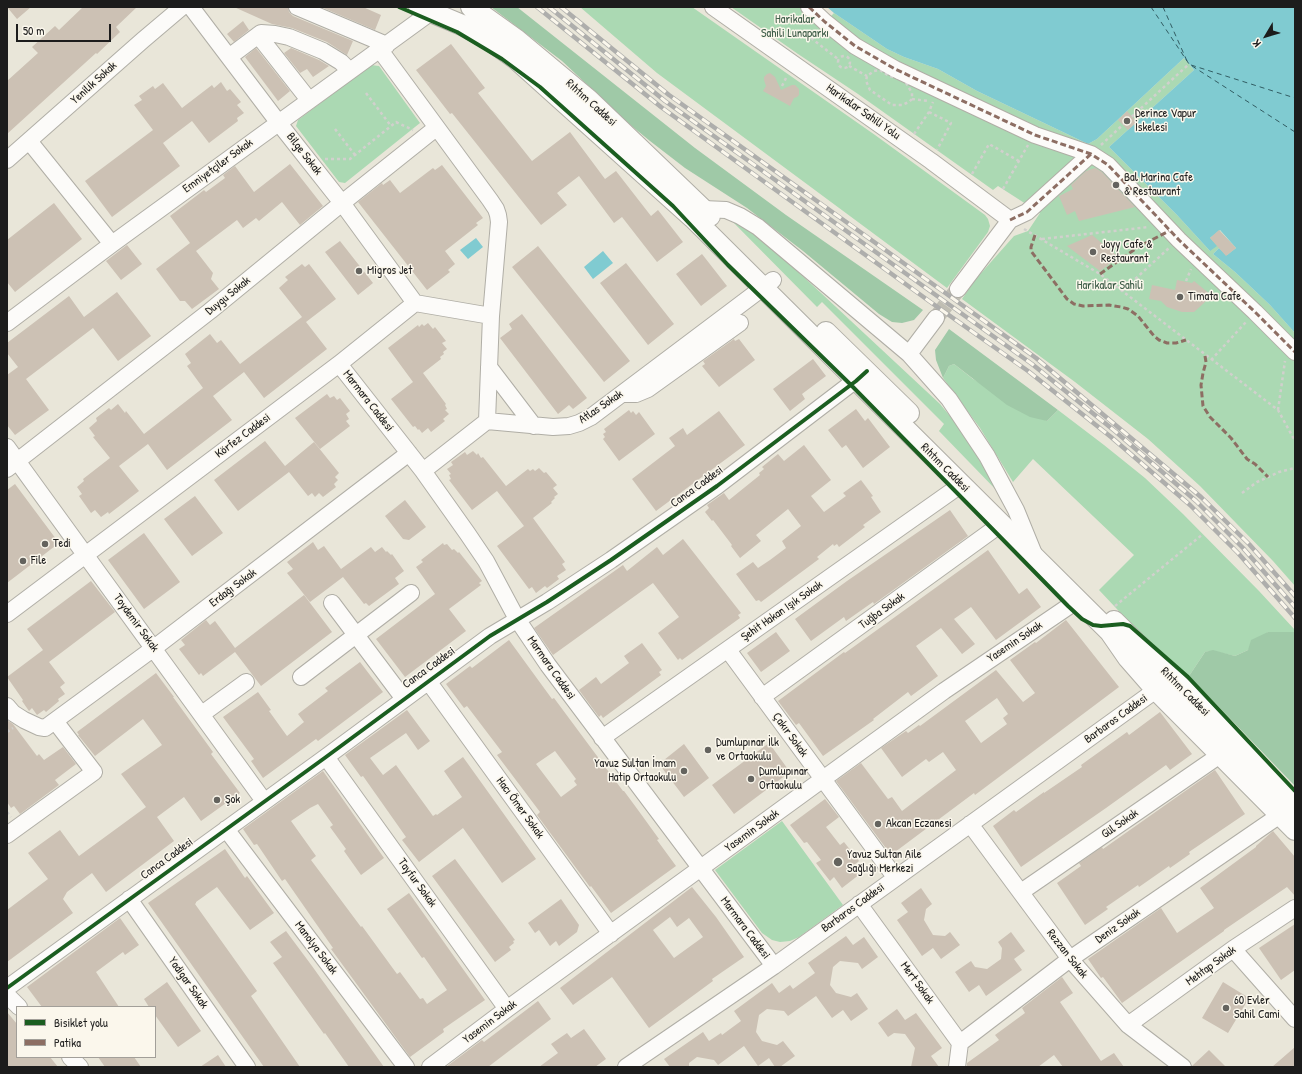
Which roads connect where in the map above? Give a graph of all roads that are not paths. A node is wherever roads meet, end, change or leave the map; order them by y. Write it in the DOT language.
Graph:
graph roads {
  1 [pos="182,7"];
  2 [pos="191,7"];
  3 [pos="297,7"];
  4 [pos="471,7"];
  5 [pos="713,7"];
  6 [pos="729,7"];
  7 [pos="809,7"];
  8 [pos="429,9"];
  9 [pos="258,35"];
  10 [pos="383,47"];
  11 [pos="229,57"];
  12 [pos="350,71"];
  13 [pos="309,100"];
  14 [pos="278,122"];
  15 [pos="431,132"];
  16 [pos="29,141"];
  17 [pos="1091,154"];
  18 [pos="7,160"];
  19 [pos="342,203"];
  20 [pos="698,214"];
  21 [pos="1010,220"];
  22 [pos="112,244"];
  23 [pos="767,284"];
  24 [pos="958,288"];
  25 [pos="415,303"];
  26 [pos="491,316"];
  27 [pos="936,318"];
  28 [pos="7,323"];
  29 [pos="740,323"];
  30 [pos="1291,348"];
  31 [pos="909,354"];
  32 [pos="339,364"];
  33 [pos="489,367"];
  34 [pos="862,376"];
  35 [pos="621,394"];
  36 [pos="487,421"];
  37 [pos="534,426"];
  38 [pos="7,447"];
  39 [pos="409,453"];
  40 [pos="12,465"];
  41 [pos="423,471"];
  42 [pos="962,484"];
  43 [pos="1001,524"];
  44 [pos="1024,528"];
  45 [pos="86,554"];
  46 [pos="1035,558"];
  47 [pos="411,593"];
  48 [pos="1078,600"];
  49 [pos="332,603"];
  50 [pos="7,614"];
  51 [pos="517,619"];
  52 [pos="356,635"];
  53 [pos="154,648"];
  54 [pos="728,650"];
  55 [pos="301,676"];
  56 [pos="428,681"];
  57 [pos="246,682"];
  58 [pos="1156,690"];
  59 [pos="762,697"];
  60 [pos="404,699"];
  61 [pos="7,706"];
  62 [pos="202,714"];
  63 [pos="55,721"];
  64 [pos="602,738"];
  65 [pos="1220,755"];
  66 [pos="326,757"];
  67 [pos="822,779"];
  68 [pos="264,801"];
  69 [pos="1287,810"];
  70 [pos="970,824"];
  71 [pos="226,829"];
  72 [pos="1295,830"];
  73 [pos="7,835"];
  74 [pos="700,869"];
  75 [pos="895,877"];
  76 [pos="1021,892"];
  77 [pos="129,899"];
  78 [pos="859,904"];
  79 [pos="1295,908"];
  80 [pos="611,934"];
  81 [pos="1233,949"];
  82 [pos="1070,960"];
  83 [pos="774,966"];
  84 [pos="7,988"];
  85 [pos="7,995"];
  86 [pos="18,1006"];
  87 [pos="507,1009"];
  88 [pos="1295,1019"];
  89 [pos="1128,1025"];
  90 [pos="960,1043"];
  91 [pos="71,1058"];
  92 [pos="1179,1066"];
  93 [pos="79,1067"];
  94 [pos="246,1067"];
  95 [pos="406,1067"];
  96 [pos="430,1067"];
  97 [pos="626,1067"];
  98 [pos="957,1067"];
  1 -- 16 [label="street, Yenilik Sokak"];
  2 -- 11 [label="street, Bilge Sokak"];
  3 -- 10 [label="street"];
  4 -- 20 [label="main road, Rıhtım Caddesi"];
  5 -- 21 [label="street, Harikalar Sahili Yolu"];
  6 -- 21 [label="street, Harikalar Sahili Yolu"];
  7 -- 17 [label="street"];
  8 -- 10 [label="street, Emniyetçiler Sokak"];
  8 -- 20 [label="main road, Rıhtım Caddesi"];
  9 -- 11 [label="street"];
  9 -- 12 [label="street"];
  9 -- 13 [label="street"];
  10 -- 12 [label="street, Emniyetçiler Sokak"];
  10 -- 15 [label="street"];
  11 -- 14 [label="street, Bilge Sokak"];
  12 -- 13 [label="street, Emniyetçiler Sokak"];
  13 -- 14 [label="street, Emniyetçiler Sokak"];
  14 -- 19 [label="street, Bilge Sokak"];
  14 -- 22 [label="street, Emniyetçiler Sokak"];
  15 -- 19 [label="street, Duygu Sokak"];
  15 -- 26 [label="street"];
  16 -- 18 [label="street, Yenilik Sokak"];
  16 -- 22 [label="street"];
  17 -- 21 [label="street"];
  17 -- 30 [label="street"];
  19 -- 25 [label="street, Bilge Sokak"];
  19 -- 40 [label="street, Duygu Sokak"];
  20 -- 23 [label="main road, Rıhtım Caddesi"];
  20 -- 31 [label="street, Rıhtım Caddesi"];
  21 -- 24 [label="street"];
  22 -- 28 [label="street, Emniyetçiler Sokak"];
  23 -- 34 [label="main road, Rıhtım Caddesi"];
  23 -- 35 [label="street, Atlas Sokak"];
  25 -- 26 [label="street"];
  25 -- 32 [label="street, Körfez Caddesi"];
  26 -- 33 [label="street"];
  27 -- 31 [label="street"];
  29 -- 35 [label="street"];
  31 -- 44 [label="street, Rıhtım Caddesi"];
  32 -- 39 [label="street, Marmara Caddesi"];
  32 -- 45 [label="street, Körfez Caddesi"];
  33 -- 36 [label="street"];
  33 -- 37 [label="street"];
  34 -- 42 [label="main road, Rıhtım Caddesi"];
  34 -- 44 [label="main road, Rıhtım Caddesi"];
  34 -- 51 [label="street, Canca Caddesi"];
  35 -- 37 [label="street, Atlas Sokak"];
  36 -- 37 [label="street, Atlas Sokak"];
  36 -- 41 [label="street"];
  38 -- 40 [label="street, Toydemir Sokak"];
  39 -- 41 [label="street, Marmara Caddesi"];
  39 -- 53 [label="street, Erdağı Sokak"];
  40 -- 45 [label="street, Toydemir Sokak"];
  41 -- 51 [label="street, Marmara Caddesi"];
  42 -- 43 [label="main road, Rıhtım Caddesi"];
  42 -- 54 [label="street, Şehit Hakan Işık Sokak"];
  43 -- 46 [label="main road, Rıhtım Caddesi"];
  43 -- 59 [label="street, Tuğba Sokak"];
  44 -- 46 [label="street, Rıhtım Caddesi"];
  44 -- 69 [label="main road, Rıhtım Caddesi"];
  45 -- 50 [label="street, Körfez Caddesi"];
  45 -- 53 [label="street, Toydemir Sokak"];
  46 -- 48 [label="main road, Rıhtım Caddesi"];
  47 -- 52 [label="street"];
  48 -- 58 [label="main road, Rıhtım Caddesi"];
  48 -- 67 [label="street, Yasemin Sokak"];
  49 -- 52 [label="street"];
  51 -- 56 [label="street, Canca Caddesi"];
  51 -- 64 [label="street, Marmara Caddesi"];
  52 -- 55 [label="street"];
  52 -- 60 [label="street"];
  53 -- 62 [label="street, Toydemir Sokak"];
  53 -- 63 [label="street, Erdağı Sokak"];
  54 -- 59 [label="street, Çakır Sokak"];
  54 -- 64 [label="street, Şehit Hakan Işık Sokak"];
  56 -- 60 [label="street, Canca Caddesi"];
  56 -- 80 [label="street, Hacı Ömer Sokak"];
  57 -- 62 [label="street"];
  58 -- 65 [label="main road, Rıhtım Caddesi"];
  58 -- 70 [label="street, Barbaros Caddesi"];
  59 -- 67 [label="street, Çakır Sokak"];
  60 -- 66 [label="street, Canca Caddesi"];
  61 -- 63 [label="street, Erdağı Sokak"];
  62 -- 68 [label="street, Toydemir Sokak"];
  63 -- 73 [label="street"];
  64 -- 74 [label="street, Marmara Caddesi"];
  65 -- 69 [label="main road, Rıhtım Caddesi"];
  65 -- 76 [label="street, Gül Sokak"];
  66 -- 68 [label="street, Canca Caddesi"];
  66 -- 87 [label="street, Tayfur Sokak"];
  67 -- 74 [label="street, Yasemin Sokak"];
  67 -- 75 [label="street, Çakır Sokak"];
  68 -- 71 [label="street, Canca Caddesi"];
  69 -- 72 [label="main road, Rıhtım Caddesi"];
  69 -- 82 [label="street, Deniz Sokak"];
  70 -- 75 [label="street, Barbaros Caddesi"];
  70 -- 76 [label="street, Rezzan Sokak"];
  71 -- 77 [label="street, Canca Caddesi"];
  71 -- 95 [label="street, Manolya Sokak"];
  74 -- 80 [label="street, Yasemin Sokak"];
  74 -- 83 [label="street, Marmara Caddesi"];
  75 -- 78 [label="street, Barbaros Caddesi"];
  76 -- 82 [label="street, Rezzan Sokak"];
  77 -- 84 [label="street, Canca Caddesi"];
  77 -- 94 [label="street, Yadigar Sokak"];
  78 -- 83 [label="street, Barbaros Caddesi"];
  78 -- 90 [label="street, Mert Sokak"];
  79 -- 81 [label="street, Mehtap Sokak"];
  80 -- 87 [label="street, Yasemin Sokak"];
  81 -- 88 [label="street"];
  81 -- 89 [label="street, Mehtap Sokak"];
  82 -- 89 [label="street, Rezzan Sokak"];
  82 -- 90 [label="street, Deniz Sokak"];
  83 -- 97 [label="street, Barbaros Caddesi"];
  85 -- 86 [label="street"];
  87 -- 96 [label="street, Yasemin Sokak"];
  89 -- 92 [label="street, Rezzan Sokak"];
  90 -- 98 [label="street"];
  91 -- 93 [label="street"];
}
